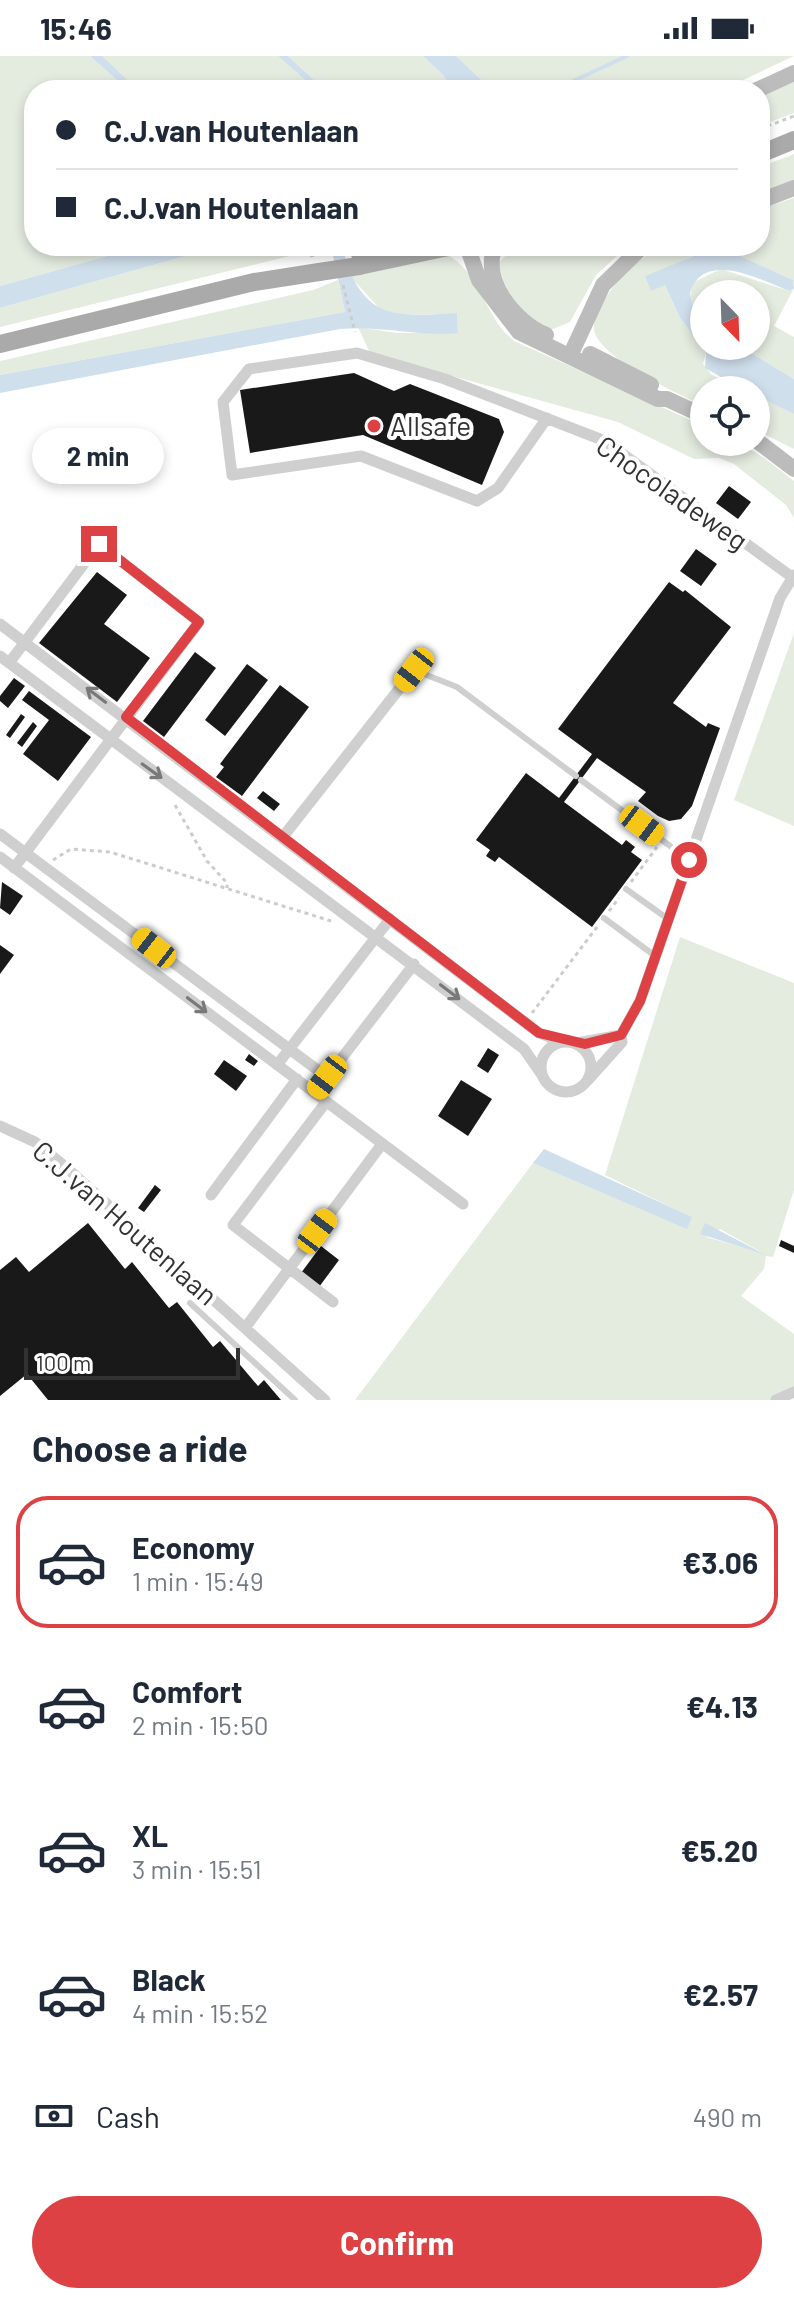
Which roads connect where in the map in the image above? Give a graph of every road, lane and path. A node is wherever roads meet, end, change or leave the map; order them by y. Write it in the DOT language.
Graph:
graph roads {
  1 [pos="794,73"];
  2 [pos="770,84"];
  3 [pos="794,116"];
  4 [pos="770,125"];
  5 [pos="794,129"];
  6 [pos="770,138"];
  7 [pos="794,140"];
  8 [pos="770,150"];
  9 [pos="794,188"];
  10 [pos="770,197"];
  11 [pos="326,256"];
  12 [pos="354,256"];
  13 [pos="471,256"];
  14 [pos="494,256"];
  15 [pos="633,256"];
  16 [pos="321,263"];
  17 [pos="340,275"];
  18 [pos="355,332"];
  19 [pos="0,344"];
  20 [pos="572,352"];
  21 [pos="690,410"];
  22 [pos="547,418"];
  23 [pos="770,441"];
  24 [pos="770,451"];
  25 [pos="794,455"];
  26 [pos="794,469"];
  27 [pos="793,576"];
  28 [pos="0,624"];
  29 [pos="25,642"];
  30 [pos="4,660"];
  31 [pos="414,670"];
  32 [pos="126,717"];
  33 [pos="109,739"];
  34 [pos="172,799"];
  35 [pos="0,834"];
  36 [pos="282,838"];
  37 [pos="24,852"];
  38 [pos="689,860"];
  39 [pos="1,861"];
  40 [pos="14,868"];
  41 [pos="67,882"];
  42 [pos="227,888"];
  43 [pos="626,889"];
  44 [pos="54,898"];
  45 [pos="116,918"];
  46 [pos="604,918"];
  47 [pos="390,919"];
  48 [pos="668,919"];
  49 [pos="104,935"];
  50 [pos="376,936"];
  51 [pos="655,956"];
  52 [pos="174,962"];
  53 [pos="414,964"];
  54 [pos="162,978"];
  55 [pos="621,1035"];
  56 [pos="562,1042"];
  57 [pos="577,1043"];
  58 [pos="290,1049"];
  59 [pos="277,1065"];
  60 [pos="542,1075"];
  61 [pos="327,1077"];
  62 [pos="297,1079"];
  63 [pos="588,1080"];
  64 [pos="315,1093"];
  65 [pos="326,1102"];
  66 [pos="0,1126"];
  67 [pos="382,1144"];
  68 [pos="211,1195"];
  69 [pos="463,1204"];
  70 [pos="289,1269"];
  71 [pos="333,1302"];
  72 [pos="190,1303"];
  73 [pos="245,1328"];
  74 [pos="794,1392"];
  75 [pos="295,1400"];
  76 [pos="325,1400"];
  77 [pos="776,1400"];
  1 -- 2 [label="street"];
  3 -- 4 [label="path"];
  5 -- 6 [label="main road"];
  7 -- 8 [label="main road"];
  9 -- 10 [label="street"];
  11 -- 16 [label="path, bridge"];
  12 -- 16 [label="main road, bridge"];
  12 -- 16 [label="path, bridge"];
  13 -- 20 [label="street"];
  14 -- 20 [label="street"];
  15 -- 20 [label="street"];
  16 -- 19 [label="main road"];
  17 -- 18 [label="path"];
  20 -- 21 [label="street"];
  22 -- 22 [label="street, Chocoladeweg"];
  22 -- 27 [label="street, Chocoladeweg"];
  23 -- 25 [label="street"];
  24 -- 26 [label="street"];
  27 -- 38 [label="street"];
  28 -- 29 [label="street"];
  29 -- 30 [label="street"];
  32 -- 29 [label="street, one-way"];
  29 -- 32 [label="street"];
  30 -- 33 [label="street"];
  31 -- 36 [label="street"];
  31 -- 38 [label="lane"];
  32 -- 33 [label="street"];
  32 -- 36 [label="street"];
  33 -- 37 [label="street"];
  33 -- 50 [label="street, one-way"];
  34 -- 42 [label="path"];
  35 -- 37 [label="street"];
  36 -- 47 [label="street"];
  37 -- 40 [label="street"];
  37 -- 41 [label="street"];
  38 -- 48 [label="street"];
  39 -- 40 [label="street"];
  40 -- 44 [label="street"];
  41 -- 44 [label="street"];
  41 -- 45 [label="street"];
  43 -- 48 [label="lane"];
  44 -- 49 [label="street"];
  45 -- 49 [label="street"];
  45 -- 52 [label="street"];
  46 -- 51 [label="lane"];
  47 -- 50 [label="street"];
  47 -- 56 [label="street"];
  48 -- 51 [label="street"];
  49 -- 54 [label="street"];
  50 -- 53 [label="street"];
  50 -- 58 [label="street"];
  51 -- 55 [label="street"];
  52 -- 54 [label="street"];
  52 -- 58 [label="street"];
  53 -- 60 [label="street, one-way"];
  53 -- 61 [label="street"];
  54 -- 59 [label="street, one-way"];
  55 -- 57 [label="street"];
  55 -- 63 [label="street"];
  56 -- 57 [label="street"];
  56 -- 60 [label="street"];
  57 -- 63 [label="street"];
  58 -- 59 [label="street"];
  58 -- 61 [label="street"];
  59 -- 62 [label="street"];
  60 -- 63 [label="street"];
  61 -- 64 [label="street"];
  62 -- 64 [label="street"];
  62 -- 68 [label="street"];
  64 -- 65 [label="street"];
  65 -- 67 [label="street"];
  65 -- 70 [label="street"];
  66 -- 73 [label="street, C.J.van Houtenlaan"];
  67 -- 69 [label="street"];
  67 -- 70 [label="street, C.J.van Houtenlaan"];
  70 -- 71 [label="street"];
  70 -- 73 [label="street, C.J.van Houtenlaan"];
  72 -- 75 [label="lane"];
  73 -- 76 [label="street, C.J.van Houtenlaan"];
  74 -- 77 [label="street"];
}
